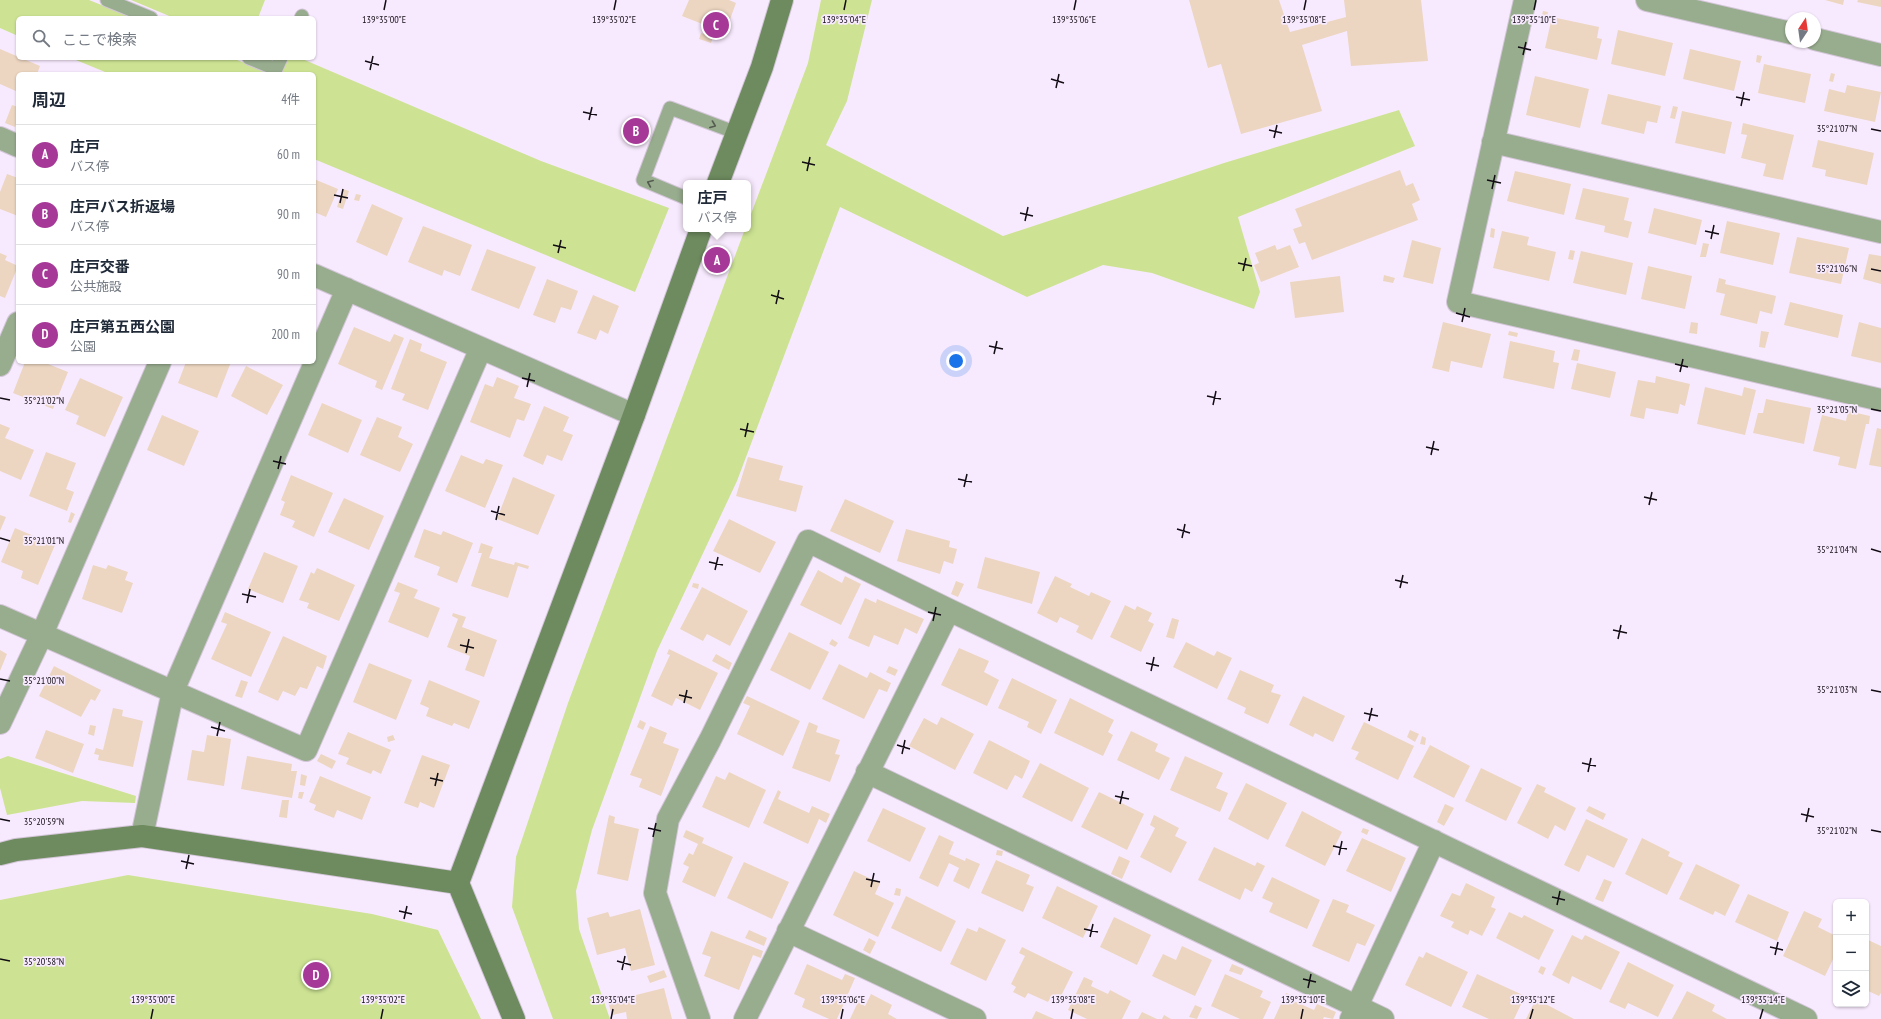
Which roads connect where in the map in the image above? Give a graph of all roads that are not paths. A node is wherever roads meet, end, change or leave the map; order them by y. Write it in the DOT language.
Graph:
graph roads {
  1 [pos="107,0"];
  2 [pos="782,0"];
  3 [pos="1525,0"];
  4 [pos="1647,0"];
  5 [pos="1690,5"];
  6 [pos="146,16"];
  7 [pos="1785,31"];
  8 [pos="1821,40"];
  9 [pos="1881,55"];
  10 [pos="254,60"];
  11 [pos="280,60"];
  12 [pos="737,134"];
  13 [pos="0,138"];
  14 [pos="1493,142"];
  15 [pos="16,145"];
  16 [pos="719,180"];
  17 [pos="683,197"];
  18 [pos="700,232"];
  19 [pos="1881,232"];
  20 [pos="316,276"];
  21 [pos="347,290"];
  22 [pos="16,328"];
  23 [pos="481,348"];
  24 [pos="316,361"];
  25 [pos="159,364"];
  26 [pos="315,364"];
  27 [pos="0,365"];
  28 [pos="1881,400"];
  29 [pos="634,415"];
  30 [pos="949,610"];
  31 [pos="0,616"];
  32 [pos="42,634"];
  33 [pos="172,691"];
  34 [pos="0,723"];
  35 [pos="867,772"];
  36 [pos="142,836"];
  37 [pos="1434,841"];
  38 [pos="0,854"];
  39 [pos="458,883"];
  40 [pos="788,931"];
  41 [pos="1354,1013"];
  42 [pos="514,1019"];
  43 [pos="699,1019"];
  44 [pos="745,1019"];
  45 [pos="975,1019"];
  46 [pos="1383,1019"];
  47 [pos="1806,1019"];
  1 -- 6 [label="lane"];
  2 -- 12 [label="street"];
  3 -- 14 [label="street"];
  4 -- 5 [label="street"];
  5 -- 7 [label="street"];
  8 -- 9 [label="street"];
  10 -- 11 [label="lane"];
  12 -- 16 [label="street"];
  17 -- 12 [label="lane, one-way"];
  13 -- 15 [label="street"];
  14 -- 19 [label="street"];
  14 -- 28 [label="street"];
  18 -- 29 [label="street"];
  20 -- 21 [label="street"];
  21 -- 23 [label="street"];
  21 -- 24 [label="street"];
  22 -- 27 [label="street"];
  23 -- 29 [label="street"];
  23 -- 33 [label="street"];
  25 -- 32 [label="street"];
  26 -- 33 [label="street"];
  29 -- 39 [label="street"];
  30 -- 35 [label="street"];
  30 -- 37 [label="street"];
  30 -- 43 [label="street"];
  31 -- 32 [label="street"];
  32 -- 33 [label="street"];
  32 -- 34 [label="street"];
  33 -- 36 [label="street"];
  35 -- 40 [label="street"];
  35 -- 41 [label="street"];
  36 -- 38 [label="street"];
  36 -- 39 [label="street"];
  37 -- 41 [label="street"];
  37 -- 47 [label="street"];
  39 -- 42 [label="street"];
  40 -- 44 [label="street"];
  40 -- 45 [label="street"];
  41 -- 46 [label="street"];
}
